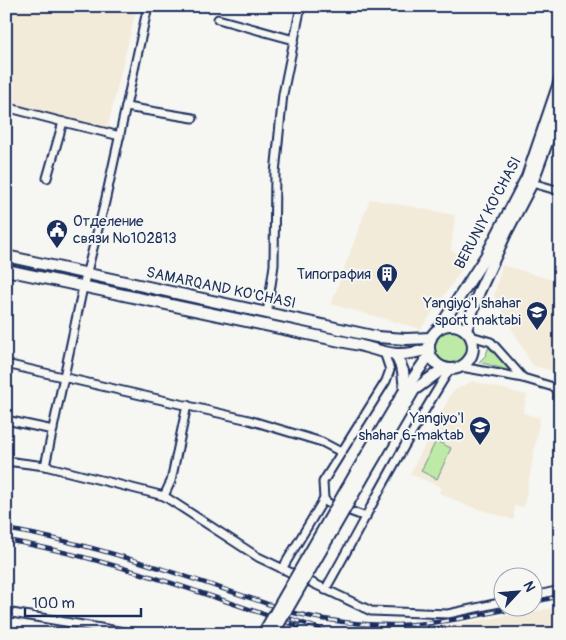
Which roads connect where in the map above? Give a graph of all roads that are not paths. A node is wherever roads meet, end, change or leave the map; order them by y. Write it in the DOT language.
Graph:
graph roads {
  1 [pos="148,6"];
  2 [pos="301,6"];
  3 [pos="218,19"];
  4 [pos="294,40"];
  5 [pos="560,80"];
  6 [pos="6,107"];
  7 [pos="126,107"];
  8 [pos="560,107"];
  9 [pos="193,118"];
  10 [pos="63,122"];
  11 [pos="120,136"];
  12 [pos="47,178"];
  13 [pos="532,183"];
  14 [pos="560,191"];
  15 [pos="6,256"];
  16 [pos="6,270"];
  17 [pos="86,275"];
  18 [pos="83,287"];
  19 [pos="267,313"];
  20 [pos="440,327"];
  21 [pos="469,333"];
  22 [pos="430,338"];
  23 [pos="384,352"];
  24 [pos="430,352"];
  25 [pos="396,355"];
  26 [pos="6,364"];
  27 [pos="452,368"];
  28 [pos="65,377"];
  29 [pos="523,378"];
  30 [pos="560,389"];
  31 [pos="405,390"];
  32 [pos="187,406"];
  33 [pos="6,420"];
  34 [pos="53,430"];
  35 [pos="341,452"];
  36 [pos="6,461"];
  37 [pos="45,466"];
  38 [pos="358,479"];
  39 [pos="164,496"];
  40 [pos="324,499"];
  41 [pos="366,517"];
  42 [pos="282,569"];
  43 [pos="325,590"];
  44 [pos="560,590"];
  45 [pos="544,594"];
  46 [pos="494,604"];
  47 [pos="6,612"];
  48 [pos="136,634"];
  49 [pos="263,634"];
  50 [pos="273,634"];
  1 -- 7 [label="street"];
  2 -- 4 [label="street"];
  3 -- 4 [label="street"];
  4 -- 19 [label="street"];
  5 -- 20 [label="main road, BERUNIY KO'CHASI"];
  6 -- 10 [label="street"];
  7 -- 9 [label="street"];
  7 -- 11 [label="street"];
  8 -- 13 [label="main road, BERUNIY KO'CHASI"];
  10 -- 11 [label="street"];
  10 -- 12 [label="street"];
  11 -- 17 [label="street"];
  13 -- 14 [label="street"];
  13 -- 21 [label="main road, BERUNIY KO'CHASI"];
  15 -- 17 [label="main road, SAMARQAND KO'CHASI"];
  16 -- 18 [label="main road, SAMARQAND KO'CHASI"];
  17 -- 18 [label="street"];
  17 -- 19 [label="main road, SAMARQAND KO'CHASI"];
  18 -- 23 [label="main road, SAMARQAND KO'CHASI"];
  18 -- 28 [label="street"];
  19 -- 22 [label="main road, SAMARQAND KO'CHASI"];
  20 -- 21 [label="main road"];
  20 -- 22 [label="main road, BERUNIY KO'CHASI"];
  21 -- 27 [label="main road, BERUNIY KO'CHASI"];
  21 -- 29 [label="street"];
  22 -- 24 [label="main road, BERUNIY KO'CHASI"];
  23 -- 25 [label="main road, SAMARQAND KO'CHASI"];
  23 -- 35 [label="street"];
  24 -- 25 [label="main road, SAMARQAND KO'CHASI"];
  24 -- 27 [label="main road"];
  24 -- 31 [label="main road, BERUNIY KO'CHASI"];
  25 -- 31 [label="main road"];
  26 -- 28 [label="street"];
  27 -- 29 [label="street"];
  27 -- 38 [label="main road, BERUNIY KO'CHASI"];
  27 -- 41 [label="street, BERUNIY KO'CHASI"];
  28 -- 32 [label="street"];
  28 -- 34 [label="street"];
  29 -- 30 [label="street"];
  31 -- 38 [label="main road, BERUNIY KO'CHASI"];
  32 -- 35 [label="street"];
  32 -- 39 [label="street"];
  33 -- 34 [label="street"];
  34 -- 37 [label="street"];
  35 -- 40 [label="street"];
  36 -- 37 [label="street"];
  37 -- 39 [label="street"];
  38 -- 49 [label="main road, BERUNIY KO'CHASI, bridge"];
  38 -- 50 [label="main road, BERUNIY KO'CHASI, bridge"];
  39 -- 42 [label="street"];
  40 -- 41 [label="street"];
  40 -- 42 [label="street"];
  41 -- 43 [label="street, BERUNIY KO'CHASI"];
  42 -- 43 [label="street"];
  43 -- 46 [label="street"];
  44 -- 45 [label="street"];
  47 -- 48 [label="street"];
}
